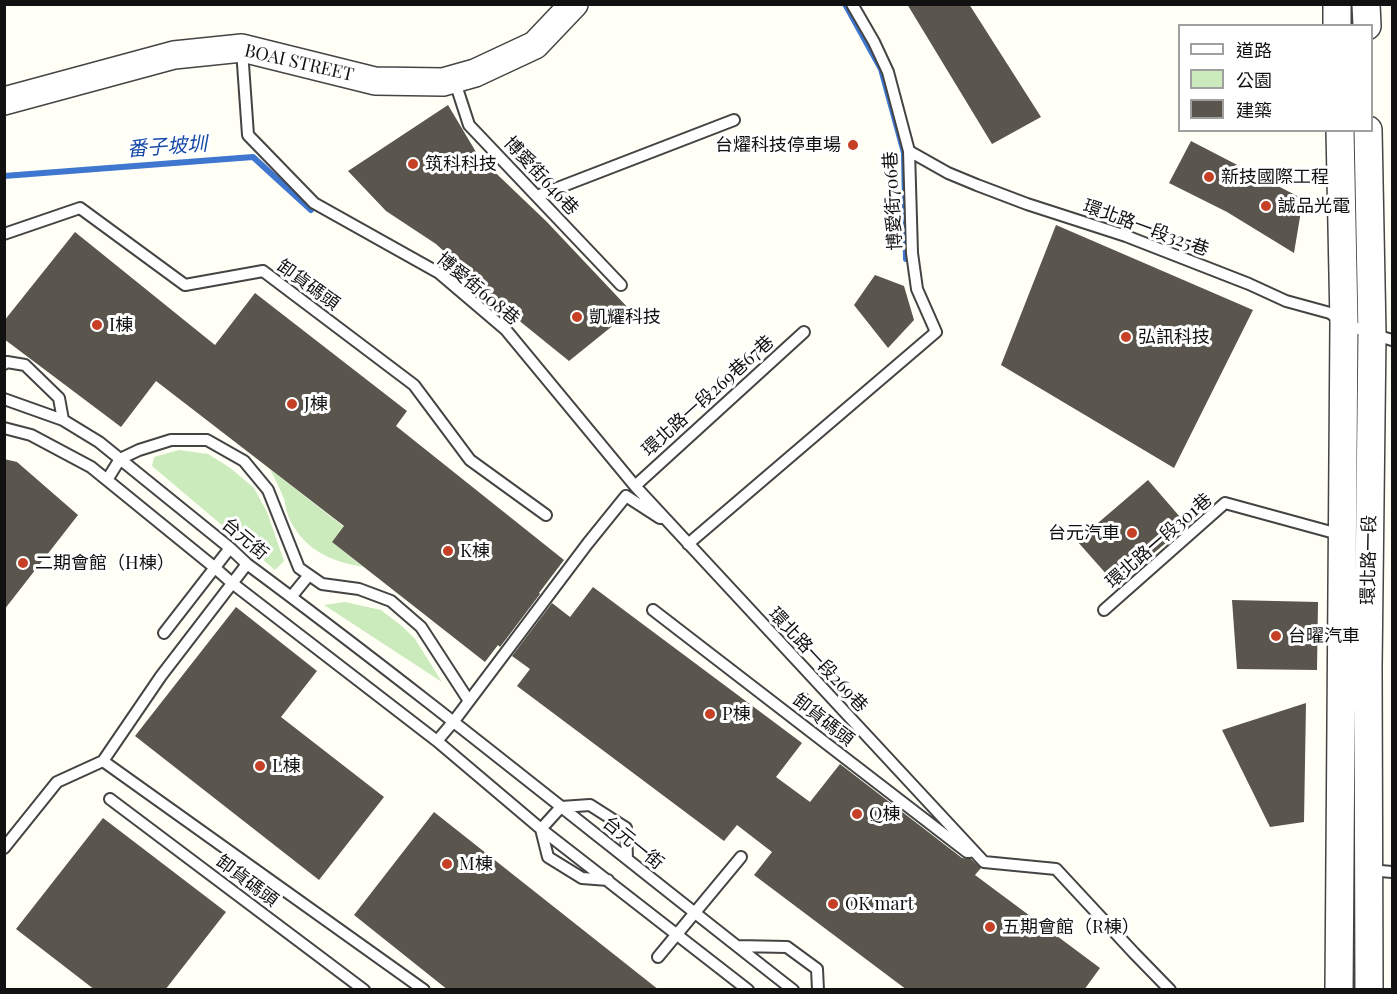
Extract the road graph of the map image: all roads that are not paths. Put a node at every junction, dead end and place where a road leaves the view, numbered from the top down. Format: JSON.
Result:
{"nodes":[{"id":1,"x":574,"y":4,"type":"edge"},
{"id":2,"x":852,"y":4,"type":"edge"},
{"id":3,"x":1337,"y":4,"type":"edge"},
{"id":4,"x":1366,"y":4,"type":"edge"},
{"id":5,"x":1337,"y":24,"type":"edge"},
{"id":6,"x":1366,"y":24,"type":"edge"},
{"id":7,"x":242,"y":48,"type":"junction"},
{"id":8,"x":454,"y":79,"type":"junction"},
{"id":9,"x":4,"y":100,"type":"edge"},
{"id":10,"x":734,"y":120,"type":"dead end"},
{"id":11,"x":1340,"y":132,"type":"edge"},
{"id":12,"x":1368,"y":132,"type":"edge"},
{"id":13,"x":909,"y":151,"type":"junction"},
{"id":14,"x":537,"y":196,"type":"junction"},
{"id":15,"x":4,"y":234,"type":"edge"},
{"id":16,"x":621,"y":285,"type":"dead end"},
{"id":17,"x":1344,"y":323,"type":"junction"},
{"id":18,"x":804,"y":332,"type":"dead end"},
{"id":19,"x":1382,"y":337,"type":"edge"},
{"id":20,"x":4,"y":364,"type":"edge"},
{"id":21,"x":4,"y":399,"type":"edge"},
{"id":22,"x":63,"y":420,"type":"junction"},
{"id":23,"x":4,"y":428,"type":"edge"},
{"id":24,"x":120,"y":459,"type":"junction"},
{"id":25,"x":107,"y":480,"type":"junction"},
{"id":26,"x":635,"y":486,"type":"junction"},
{"id":27,"x":546,"y":515,"type":"dead end"},
{"id":28,"x":673,"y":526,"type":"junction"},
{"id":29,"x":1342,"y":535,"type":"junction"},
{"id":30,"x":688,"y":544,"type":"junction"},
{"id":31,"x":230,"y":548,"type":"junction"},
{"id":32,"x":247,"y":564,"type":"junction"},
{"id":33,"x":214,"y":567,"type":"junction"},
{"id":34,"x":309,"y":575,"type":"junction"},
{"id":35,"x":232,"y":583,"type":"junction"},
{"id":36,"x":291,"y":597,"type":"junction"},
{"id":37,"x":653,"y":610,"type":"dead end"},
{"id":38,"x":1104,"y":610,"type":"dead end"},
{"id":39,"x":164,"y":633,"type":"dead end"},
{"id":40,"x":469,"y":701,"type":"junction"},
{"id":41,"x":454,"y":722,"type":"junction"},
{"id":42,"x":437,"y":741,"type":"junction"},
{"id":43,"x":104,"y":761,"type":"junction"},
{"id":44,"x":110,"y":799,"type":"dead end"},
{"id":45,"x":561,"y":807,"type":"junction"},
{"id":46,"x":541,"y":829,"type":"junction"},
{"id":47,"x":4,"y":848,"type":"edge"},
{"id":48,"x":973,"y":851,"type":"junction"},
{"id":49,"x":741,"y":857,"type":"dead end"},
{"id":50,"x":627,"y":859,"type":"junction"},
{"id":51,"x":1380,"y":871,"type":"edge"},
{"id":52,"x":608,"y":880,"type":"junction"},
{"id":53,"x":695,"y":913,"type":"junction"},
{"id":54,"x":677,"y":934,"type":"junction"},
{"id":55,"x":737,"y":946,"type":"junction"},
{"id":56,"x":658,"y":957,"type":"dead end"},
{"id":57,"x":364,"y":990,"type":"edge"},
{"id":58,"x":424,"y":990,"type":"edge"},
{"id":59,"x":748,"y":990,"type":"edge"},
{"id":60,"x":793,"y":990,"type":"edge"},
{"id":61,"x":818,"y":990,"type":"edge"},
{"id":62,"x":1170,"y":990,"type":"edge"},
{"id":63,"x":1339,"y":990,"type":"edge"},
{"id":64,"x":1369,"y":990,"type":"edge"}],
"edges":[{"from":1,"to":8,"type":"street","name":"BOAI STREET"},
{"from":2,"to":13,"type":"lane","name":"博愛街706巷"},
{"from":3,"to":5,"type":"street"},
{"from":4,"to":6,"type":"street"},
{"from":7,"to":8,"type":"street","name":"BOAI STREET"},
{"from":7,"to":9,"type":"street","name":"BOAI STREET"},
{"from":7,"to":26,"type":"lane","name":"博愛街608巷"},
{"from":8,"to":14,"type":"lane","name":"博愛街646巷"},
{"from":10,"to":14,"type":"lane"},
{"from":11,"to":17,"type":"street","name":"環北路一段"},
{"from":12,"to":19,"type":"street","name":"環北路一段"},
{"from":13,"to":17,"type":"lane","name":"環北路一段325巷"},
{"from":13,"to":30,"type":"lane","name":"博愛街706巷"},
{"from":14,"to":16,"type":"lane","name":"博愛街646巷"},
{"from":15,"to":27,"type":"lane","name":"卸貨碼頭"},
{"from":17,"to":19,"type":"lane","name":"環北路一段325巷"},
{"from":17,"to":29,"type":"street","name":"環北路一段"},
{"from":18,"to":26,"type":"lane","name":"環北路一段269巷67巷"},
{"from":19,"to":51,"type":"street","name":"環北路一段"},
{"from":20,"to":22,"type":"lane"},
{"from":21,"to":22,"type":"lane","name":"台元街"},
{"from":22,"to":24,"type":"lane","name":"台元街"},
{"from":23,"to":25,"type":"lane"},
{"from":24,"to":25,"type":"lane"},
{"from":24,"to":31,"type":"lane","name":"台元街"},
{"from":24,"to":34,"type":"lane"},
{"from":25,"to":33,"type":"lane"},
{"from":26,"to":28,"type":"lane","name":"博愛街608巷"},
{"from":28,"to":30,"type":"lane","name":"博愛街608巷"},
{"from":28,"to":40,"type":"lane"},
{"from":29,"to":38,"type":"lane","name":"環北路一段301巷"},
{"from":29,"to":63,"type":"street","name":"環北路一段"},
{"from":30,"to":48,"type":"lane","name":"環北路一段269巷"},
{"from":31,"to":32,"type":"lane","name":"台元街"},
{"from":31,"to":33,"type":"lane"},
{"from":32,"to":35,"type":"lane"},
{"from":32,"to":36,"type":"lane","name":"台元街"},
{"from":33,"to":35,"type":"lane"},
{"from":33,"to":39,"type":"lane"},
{"from":34,"to":36,"type":"lane"},
{"from":34,"to":40,"type":"lane"},
{"from":35,"to":42,"type":"lane"},
{"from":35,"to":43,"type":"lane"},
{"from":36,"to":41,"type":"lane","name":"台元街"},
{"from":37,"to":48,"type":"lane","name":"卸貨碼頭"},
{"from":40,"to":41,"type":"lane"},
{"from":41,"to":42,"type":"lane"},
{"from":41,"to":45,"type":"lane","name":"台元一街"},
{"from":42,"to":46,"type":"lane"},
{"from":43,"to":47,"type":"lane"},
{"from":43,"to":58,"type":"lane"},
{"from":44,"to":57,"type":"lane","name":"卸貨碼頭"},
{"from":45,"to":46,"type":"lane"},
{"from":45,"to":50,"type":"lane","name":"台元一街"},
{"from":45,"to":50,"type":"lane"},
{"from":46,"to":52,"type":"lane"},
{"from":46,"to":52,"type":"lane"},
{"from":48,"to":62,"type":"lane","name":"環北路一段269巷"},
{"from":49,"to":53,"type":"lane"},
{"from":50,"to":53,"type":"lane","name":"台元一街"},
{"from":51,"to":64,"type":"street","name":"環北路一段"},
{"from":52,"to":54,"type":"lane"},
{"from":53,"to":54,"type":"lane"},
{"from":53,"to":55,"type":"lane","name":"台元一街"},
{"from":54,"to":56,"type":"lane"},
{"from":54,"to":59,"type":"lane"},
{"from":55,"to":60,"type":"lane","name":"台元一街"},
{"from":55,"to":61,"type":"lane"}]}
